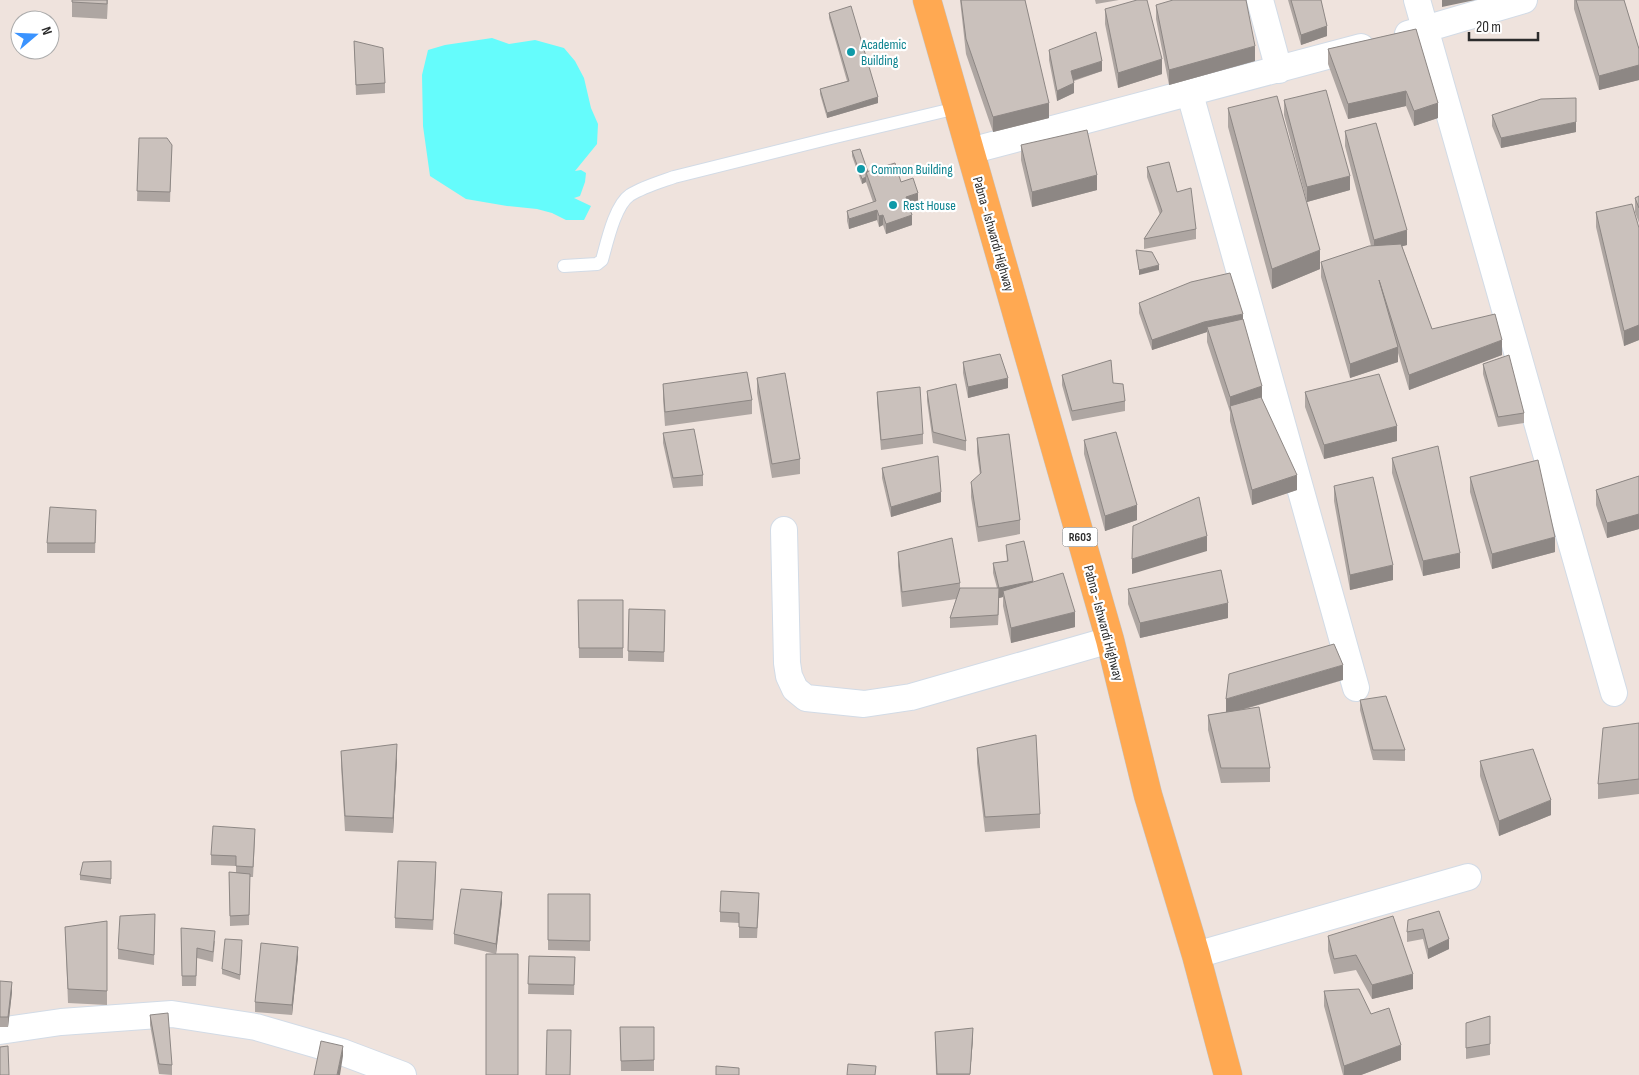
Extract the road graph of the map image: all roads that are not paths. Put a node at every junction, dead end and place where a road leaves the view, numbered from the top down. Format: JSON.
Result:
{"nodes":[{"id":1,"x":927,"y":0,"type":"edge"},
{"id":2,"x":1260,"y":0,"type":"edge"},
{"id":3,"x":1417,"y":0,"type":"edge"},
{"id":4,"x":1524,"y":0,"type":"edge"},
{"id":5,"x":1425,"y":30,"type":"junction"},
{"id":6,"x":1279,"y":70,"type":"junction"},
{"id":7,"x":1190,"y":94,"type":"junction"},
{"id":8,"x":957,"y":108,"type":"junction"},
{"id":9,"x":970,"y":151,"type":"junction"},
{"id":10,"x":564,"y":266,"type":"dead end"},
{"id":11,"x":784,"y":530,"type":"dead end"},
{"id":12,"x":1110,"y":640,"type":"junction"},
{"id":13,"x":1356,"y":688,"type":"dead end"},
{"id":14,"x":1614,"y":693,"type":"dead end"},
{"id":15,"x":1468,"y":877,"type":"dead end"},
{"id":16,"x":1196,"y":955,"type":"junction"},
{"id":17,"x":0,"y":1031,"type":"edge"},
{"id":18,"x":403,"y":1075,"type":"edge"},
{"id":19,"x":1228,"y":1075,"type":"edge"}],
"edges":[{"from":1,"to":8,"type":"main road","name":"Pabna - Ishwardi Highway","number":"R603"},
{"from":2,"to":6,"type":"street"},
{"from":3,"to":5,"type":"street"},
{"from":4,"to":5,"type":"street"},
{"from":5,"to":6,"type":"street"},
{"from":5,"to":14,"type":"street"},
{"from":6,"to":7,"type":"street"},
{"from":7,"to":9,"type":"street"},
{"from":7,"to":13,"type":"street"},
{"from":8,"to":9,"type":"main road","name":"Pabna - Ishwardi Highway","number":"R603"},
{"from":8,"to":10,"type":"lane"},
{"from":9,"to":12,"type":"main road","name":"Pabna - Ishwardi Highway","number":"R603"},
{"from":11,"to":12,"type":"street"},
{"from":12,"to":16,"type":"main road","name":"Pabna - Ishwardi Highway","number":"R603"},
{"from":15,"to":16,"type":"street"},
{"from":16,"to":19,"type":"main road","name":"Pabna - Ishwardi Highway","number":"R603"},
{"from":17,"to":18,"type":"street"}]}
